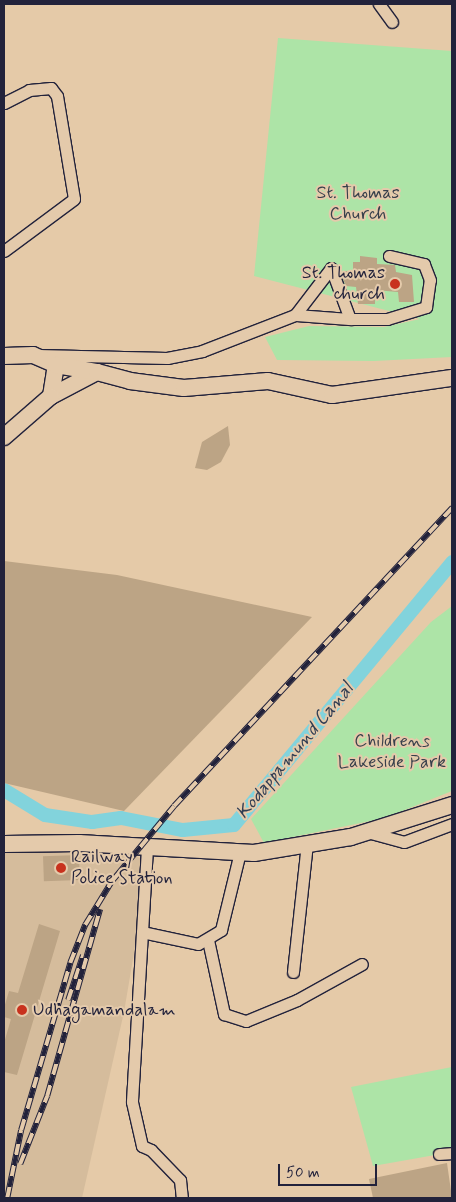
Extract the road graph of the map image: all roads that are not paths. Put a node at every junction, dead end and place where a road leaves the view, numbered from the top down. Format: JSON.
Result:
{"nodes":[{"id":1,"x":379,"y":4,"type":"edge"},
{"id":2,"x":392,"y":22,"type":"dead end"},
{"id":3,"x":4,"y":103,"type":"edge"},
{"id":4,"x":4,"y":251,"type":"edge"},
{"id":5,"x":389,"y":256,"type":"dead end"},
{"id":6,"x":295,"y":315,"type":"junction"},
{"id":7,"x":350,"y":319,"type":"junction"},
{"id":8,"x":32,"y":355,"type":"junction"},
{"id":9,"x":4,"y":356,"type":"edge"},
{"id":10,"x":56,"y":365,"type":"junction"},
{"id":11,"x":97,"y":372,"type":"junction"},
{"id":12,"x":452,"y":378,"type":"edge"},
{"id":13,"x":51,"y":396,"type":"junction"},
{"id":14,"x":4,"y":436,"type":"edge"},
{"id":15,"x":452,"y":805,"type":"edge"},
{"id":16,"x":452,"y":824,"type":"edge"},
{"id":17,"x":367,"y":832,"type":"junction"},
{"id":18,"x":4,"y":844,"type":"edge"},
{"id":19,"x":307,"y":844,"type":"junction"},
{"id":20,"x":147,"y":848,"type":"junction"},
{"id":21,"x":240,"y":852,"type":"junction"},
{"id":22,"x":142,"y":932,"type":"junction"},
{"id":23,"x":208,"y":940,"type":"junction"},
{"id":24,"x":362,"y":964,"type":"dead end"},
{"id":25,"x":293,"y":972,"type":"dead end"},
{"id":26,"x":452,"y":1153,"type":"edge"},
{"id":27,"x":439,"y":1154,"type":"dead end"},
{"id":28,"x":182,"y":1198,"type":"edge"}],
"edges":[{"from":1,"to":2,"type":"street"},
{"from":3,"to":4,"type":"street"},
{"from":5,"to":7,"type":"street"},
{"from":6,"to":7,"type":"street"},
{"from":6,"to":7,"type":"street"},
{"from":6,"to":8,"type":"street"},
{"from":8,"to":9,"type":"street"},
{"from":8,"to":10,"type":"street"},
{"from":10,"to":11,"type":"street"},
{"from":10,"to":13,"type":"street"},
{"from":11,"to":12,"type":"street"},
{"from":11,"to":13,"type":"street"},
{"from":13,"to":14,"type":"street"},
{"from":15,"to":17,"type":"street"},
{"from":16,"to":17,"type":"street"},
{"from":17,"to":19,"type":"street"},
{"from":18,"to":20,"type":"street"},
{"from":19,"to":21,"type":"street"},
{"from":19,"to":25,"type":"street"},
{"from":20,"to":21,"type":"street"},
{"from":20,"to":22,"type":"street"},
{"from":21,"to":23,"type":"street"},
{"from":22,"to":23,"type":"street"},
{"from":22,"to":28,"type":"street"},
{"from":23,"to":24,"type":"street"},
{"from":26,"to":27,"type":"street"}]}
